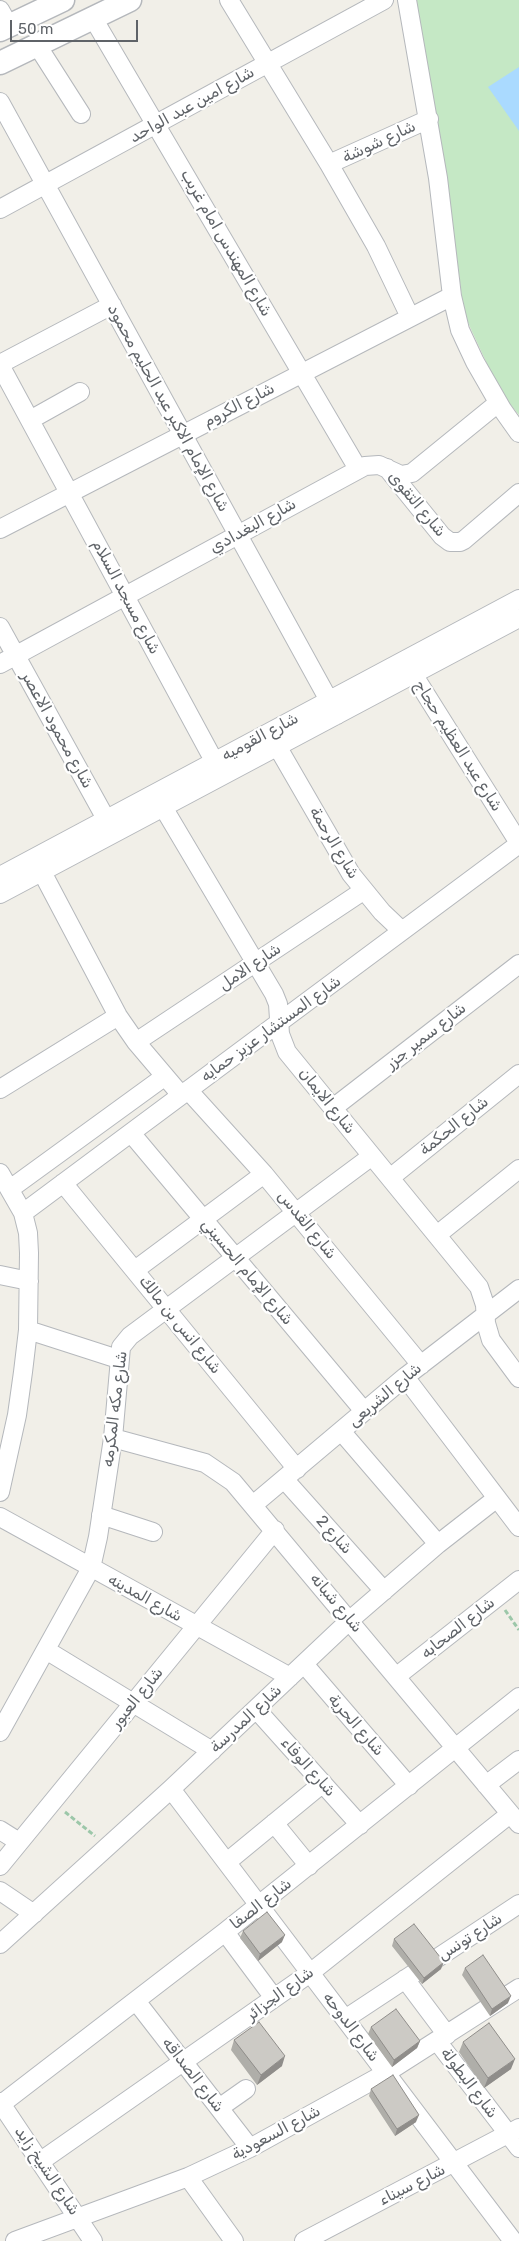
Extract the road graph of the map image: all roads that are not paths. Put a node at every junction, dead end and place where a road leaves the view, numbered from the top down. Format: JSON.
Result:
{"nodes":[{"id":1,"x":63,"y":0,"type":"edge"},
{"id":2,"x":130,"y":0,"type":"edge"},
{"id":3,"x":229,"y":0,"type":"edge"},
{"id":4,"x":384,"y":0,"type":"edge"},
{"id":5,"x":407,"y":0,"type":"edge"},
{"id":6,"x":94,"y":18,"type":"junction"},
{"id":7,"x":3,"y":22,"type":"edge"},
{"id":8,"x":37,"y":45,"type":"junction"},
{"id":9,"x":0,"y":63,"type":"edge"},
{"id":10,"x":266,"y":64,"type":"junction"},
{"id":11,"x":0,"y":102,"type":"edge"},
{"id":12,"x":81,"y":114,"type":"dead end"},
{"id":13,"x":429,"y":119,"type":"junction"},
{"id":14,"x":156,"y":124,"type":"junction"},
{"id":15,"x":329,"y":164,"type":"junction"},
{"id":16,"x":46,"y":184,"type":"junction"},
{"id":17,"x":0,"y":210,"type":"edge"},
{"id":18,"x":452,"y":296,"type":"junction"},
{"id":19,"x":112,"y":305,"type":"junction"},
{"id":20,"x":410,"y":317,"type":"junction"},
{"id":21,"x":0,"y":364,"type":"edge"},
{"id":22,"x":302,"y":373,"type":"junction"},
{"id":23,"x":80,"y":392,"type":"dead end"},
{"id":24,"x":498,"y":403,"type":"junction"},
{"id":25,"x":30,"y":420,"type":"junction"},
{"id":26,"x":519,"y":433,"type":"edge"},
{"id":27,"x":183,"y":434,"type":"junction"},
{"id":28,"x":386,"y":467,"type":"junction"},
{"id":29,"x":358,"y":469,"type":"junction"},
{"id":30,"x":69,"y":493,"type":"junction"},
{"id":31,"x":519,"y":493,"type":"edge"},
{"id":32,"x":0,"y":529,"type":"edge"},
{"id":33,"x":238,"y":535,"type":"junction"},
{"id":34,"x":125,"y":596,"type":"junction"},
{"id":35,"x":519,"y":599,"type":"edge"},
{"id":36,"x":519,"y":618,"type":"edge"},
{"id":37,"x":0,"y":627,"type":"edge"},
{"id":38,"x":16,"y":655,"type":"junction"},
{"id":39,"x":0,"y":664,"type":"edge"},
{"id":40,"x":413,"y":674,"type":"junction"},
{"id":41,"x":333,"y":707,"type":"junction"},
{"id":42,"x":277,"y":746,"type":"junction"},
{"id":43,"x":218,"y":768,"type":"junction"},
{"id":44,"x":162,"y":807,"type":"junction"},
{"id":45,"x":110,"y":826,"type":"junction"},
{"id":46,"x":519,"y":843,"type":"edge"},
{"id":47,"x":42,"y":872,"type":"junction"},
{"id":48,"x":0,"y":876,"type":"edge"},
{"id":49,"x":363,"y":891,"type":"junction"},
{"id":50,"x":0,"y":894,"type":"edge"},
{"id":51,"x":402,"y":931,"type":"junction"},
{"id":52,"x":254,"y":964,"type":"junction"},
{"id":53,"x":519,"y":964,"type":"edge"},
{"id":54,"x":118,"y":1016,"type":"junction"},
{"id":55,"x":278,"y":1024,"type":"junction"},
{"id":56,"x":136,"y":1042,"type":"junction"},
{"id":57,"x":519,"y":1074,"type":"edge"},
{"id":58,"x":164,"y":1077,"type":"junction"},
{"id":59,"x":0,"y":1089,"type":"edge"},
{"id":60,"x":185,"y":1092,"type":"junction"},
{"id":61,"x":333,"y":1108,"type":"junction"},
{"id":62,"x":130,"y":1133,"type":"junction"},
{"id":63,"x":372,"y":1156,"type":"junction"},
{"id":64,"x":519,"y":1169,"type":"edge"},
{"id":65,"x":0,"y":1174,"type":"edge"},
{"id":66,"x":264,"y":1174,"type":"junction"},
{"id":67,"x":390,"y":1178,"type":"junction"},
{"id":68,"x":63,"y":1183,"type":"junction"},
{"id":69,"x":10,"y":1189,"type":"junction"},
{"id":70,"x":296,"y":1212,"type":"junction"},
{"id":71,"x":23,"y":1213,"type":"junction"},
{"id":72,"x":204,"y":1220,"type":"junction"},
{"id":73,"x":437,"y":1235,"type":"junction"},
{"id":74,"x":235,"y":1258,"type":"junction"},
{"id":75,"x":135,"y":1270,"type":"junction"},
{"id":76,"x":0,"y":1275,"type":"edge"},
{"id":77,"x":29,"y":1281,"type":"junction"},
{"id":78,"x":519,"y":1289,"type":"edge"},
{"id":79,"x":167,"y":1308,"type":"junction"},
{"id":80,"x":485,"y":1314,"type":"junction"},
{"id":81,"x":28,"y":1330,"type":"junction"},
{"id":82,"x":118,"y":1359,"type":"junction"},
{"id":83,"x":421,"y":1365,"type":"junction"},
{"id":84,"x":405,"y":1377,"type":"junction"},
{"id":85,"x":519,"y":1378,"type":"edge"},
{"id":86,"x":364,"y":1411,"type":"junction"},
{"id":87,"x":341,"y":1431,"type":"junction"},
{"id":88,"x":113,"y":1438,"type":"junction"},
{"id":89,"x":3,"y":1468,"type":"edge"},
{"id":90,"x":290,"y":1474,"type":"junction"},
{"id":91,"x":0,"y":1492,"type":"edge"},
{"id":92,"x":497,"y":1498,"type":"junction"},
{"id":93,"x":253,"y":1505,"type":"junction"},
{"id":94,"x":101,"y":1515,"type":"junction"},
{"id":95,"x":0,"y":1518,"type":"edge"},
{"id":96,"x":519,"y":1527,"type":"edge"},
{"id":97,"x":275,"y":1530,"type":"junction"},
{"id":98,"x":153,"y":1532,"type":"dead end"},
{"id":99,"x":438,"y":1544,"type":"junction"},
{"id":100,"x":91,"y":1568,"type":"junction"},
{"id":101,"x":519,"y":1580,"type":"edge"},
{"id":102,"x":384,"y":1591,"type":"junction"},
{"id":103,"x":350,"y":1620,"type":"junction"},
{"id":104,"x":195,"y":1625,"type":"junction"},
{"id":105,"x":46,"y":1650,"type":"junction"},
{"id":106,"x":304,"y":1664,"type":"junction"},
{"id":107,"x":397,"y":1676,"type":"junction"},
{"id":108,"x":290,"y":1677,"type":"junction"},
{"id":109,"x":519,"y":1696,"type":"edge"},
{"id":110,"x":133,"y":1703,"type":"junction"},
{"id":111,"x":256,"y":1709,"type":"junction"},
{"id":112,"x":0,"y":1732,"type":"edge"},
{"id":113,"x":456,"y":1747,"type":"junction"},
{"id":114,"x":212,"y":1751,"type":"junction"},
{"id":115,"x":519,"y":1760,"type":"edge"},
{"id":116,"x":323,"y":1783,"type":"junction"},
{"id":117,"x":486,"y":1785,"type":"junction"},
{"id":118,"x":409,"y":1786,"type":"junction"},
{"id":119,"x":171,"y":1789,"type":"junction"},
{"id":120,"x":515,"y":1819,"type":"edge"},
{"id":121,"x":274,"y":1823,"type":"junction"},
{"id":122,"x":360,"y":1825,"type":"junction"},
{"id":123,"x":0,"y":1830,"type":"edge"},
{"id":124,"x":19,"y":1842,"type":"junction"},
{"id":125,"x":227,"y":1862,"type":"junction"},
{"id":126,"x":0,"y":1866,"type":"edge"},
{"id":127,"x":309,"y":1866,"type":"junction"},
{"id":128,"x":0,"y":1892,"type":"edge"},
{"id":129,"x":519,"y":1904,"type":"edge"},
{"id":130,"x":259,"y":1905,"type":"junction"},
{"id":131,"x":34,"y":1914,"type":"junction"},
{"id":132,"x":225,"y":1932,"type":"junction"},
{"id":133,"x":0,"y":1944,"type":"edge"},
{"id":134,"x":310,"y":1973,"type":"junction"},
{"id":135,"x":405,"y":1980,"type":"junction"},
{"id":136,"x":519,"y":1988,"type":"edge"},
{"id":137,"x":274,"y":1998,"type":"junction"},
{"id":138,"x":136,"y":2001,"type":"junction"},
{"id":139,"x":345,"y":2019,"type":"junction"},
{"id":140,"x":442,"y":2038,"type":"junction"},
{"id":141,"x":184,"y":2062,"type":"junction"},
{"id":142,"x":386,"y":2073,"type":"junction"},
{"id":143,"x":246,"y":2089,"type":"dead end"},
{"id":144,"x":1,"y":2104,"type":"edge"},
{"id":145,"x":219,"y":2108,"type":"junction"},
{"id":146,"x":514,"y":2131,"type":"edge"},
{"id":147,"x":250,"y":2148,"type":"junction"},
{"id":148,"x":519,"y":2148,"type":"edge"},
{"id":149,"x":41,"y":2161,"type":"junction"},
{"id":150,"x":454,"y":2163,"type":"junction"},
{"id":151,"x":188,"y":2177,"type":"junction"},
{"id":152,"x":78,"y":2218,"type":"junction"},
{"id":153,"x":333,"y":2235,"type":"edge"},
{"id":154,"x":15,"y":2241,"type":"edge"},
{"id":155,"x":93,"y":2241,"type":"edge"},
{"id":156,"x":234,"y":2241,"type":"edge"},
{"id":157,"x":304,"y":2241,"type":"edge"},
{"id":158,"x":513,"y":2241,"type":"edge"}],
"edges":[{"from":1,"to":7,"type":"street"},
{"from":2,"to":6,"type":"street"},
{"from":3,"to":10,"type":"street"},
{"from":4,"to":10,"type":"street","name":"شارع امين عبد الواحد"},
{"from":5,"to":13,"type":"street"},
{"from":6,"to":8,"type":"street"},
{"from":6,"to":14,"type":"street","name":"شارع المهندس امام غريب"},
{"from":8,"to":9,"type":"street"},
{"from":8,"to":12,"type":"street"},
{"from":10,"to":14,"type":"street","name":"شارع امين عبد الواحد"},
{"from":10,"to":15,"type":"street"},
{"from":11,"to":16,"type":"street","name":"شارع الإمام الاكبر عبد الحليم محمود"},
{"from":13,"to":15,"type":"street","name":"شارع شوشة"},
{"from":13,"to":18,"type":"street"},
{"from":14,"to":16,"type":"street","name":"شارع امين عبد الواحد"},
{"from":14,"to":22,"type":"street","name":"شارع المهندس امام غريب"},
{"from":15,"to":20,"type":"street"},
{"from":16,"to":17,"type":"street","name":"شارع امين عبد الواحد"},
{"from":16,"to":19,"type":"street","name":"شارع الإمام الاكبر عبد الحليم محمود"},
{"from":18,"to":20,"type":"street","name":"شارع الكروم"},
{"from":18,"to":24,"type":"street"},
{"from":19,"to":21,"type":"street"},
{"from":19,"to":27,"type":"street","name":"شارع الإمام الاكبر عبد الحليم محمود"},
{"from":20,"to":22,"type":"street","name":"شارع الكروم"},
{"from":21,"to":25,"type":"street","name":"شارع مسجد السلام"},
{"from":22,"to":27,"type":"street","name":"شارع الكروم"},
{"from":22,"to":29,"type":"street","name":"شارع المهندس امام غريب"},
{"from":23,"to":25,"type":"street"},
{"from":24,"to":26,"type":"street"},
{"from":24,"to":28,"type":"street","name":"شارع البغدادي"},
{"from":25,"to":30,"type":"street","name":"شارع مسجد السلام"},
{"from":27,"to":30,"type":"street","name":"شارع الكروم"},
{"from":27,"to":33,"type":"street","name":"شارع الإمام الاكبر عبد الحليم محمود"},
{"from":28,"to":29,"type":"street","name":"شارع البغدادي"},
{"from":28,"to":31,"type":"street","name":"شارع التقوى"},
{"from":29,"to":33,"type":"street","name":"شارع البغدادي"},
{"from":30,"to":32,"type":"street","name":"شارع الكروم"},
{"from":30,"to":34,"type":"street","name":"شارع مسجد السلام"},
{"from":33,"to":34,"type":"street","name":"شارع البغدادي"},
{"from":33,"to":41,"type":"street","name":"شارع الإمام الاكبر عبد الحليم محمود"},
{"from":34,"to":38,"type":"street","name":"شارع البغدادي"},
{"from":34,"to":43,"type":"street","name":"شارع مسجد السلام"},
{"from":35,"to":41,"type":"street","name":"شارع القوميه"},
{"from":36,"to":40,"type":"street","name":"شارع القوميه"},
{"from":37,"to":38,"type":"street","name":"شارع محمود الاعصر"},
{"from":38,"to":39,"type":"street","name":"شارع البغدادي"},
{"from":38,"to":45,"type":"street","name":"شارع محمود الاعصر"},
{"from":40,"to":41,"type":"street","name":"شارع القوميه"},
{"from":40,"to":46,"type":"street","name":"شارع عبد العظيم حجاج"},
{"from":41,"to":42,"type":"street","name":"شارع القوميه"},
{"from":41,"to":43,"type":"street","name":"شارع القوميه"},
{"from":42,"to":43,"type":"street","name":"شارع القوميه"},
{"from":42,"to":49,"type":"street","name":"شارع الرحمة"},
{"from":43,"to":44,"type":"street","name":"شارع القوميه"},
{"from":43,"to":45,"type":"street","name":"شارع القوميه"},
{"from":44,"to":45,"type":"street","name":"شارع القوميه"},
{"from":44,"to":52,"type":"street","name":"شارع الايمان"},
{"from":45,"to":47,"type":"street","name":"شارع القوميه"},
{"from":45,"to":48,"type":"street","name":"شارع القوميه"},
{"from":46,"to":51,"type":"street","name":"شارع المستشار عزيز حمايه"},
{"from":47,"to":50,"type":"street","name":"شارع القوميه"},
{"from":47,"to":54,"type":"street","name":"شارع القدس"},
{"from":49,"to":51,"type":"street","name":"شارع الرحمة"},
{"from":49,"to":52,"type":"street","name":"شارع الامل"},
{"from":51,"to":55,"type":"street","name":"شارع المستشار عزيز حمايه"},
{"from":52,"to":55,"type":"street","name":"شارع الايمان"},
{"from":52,"to":56,"type":"street","name":"شارع الامل"},
{"from":53,"to":61,"type":"street","name":"شارع سمير جزر"},
{"from":54,"to":56,"type":"street","name":"شارع القدس"},
{"from":54,"to":59,"type":"street"},
{"from":55,"to":60,"type":"street","name":"شارع المستشار عزيز حمايه"},
{"from":55,"to":61,"type":"street","name":"شارع الايمان"},
{"from":56,"to":58,"type":"street","name":"شارع القدس"},
{"from":57,"to":67,"type":"street","name":"شارع الحكمة"},
{"from":58,"to":60,"type":"street","name":"شارع القدس"},
{"from":58,"to":69,"type":"street"},
{"from":60,"to":62,"type":"street","name":"شارع المستشار عزيز حمايه"},
{"from":60,"to":66,"type":"street","name":"شارع القدس"},
{"from":61,"to":63,"type":"street","name":"شارع الايمان"},
{"from":62,"to":68,"type":"street","name":"شارع المستشار عزيز حمايه"},
{"from":62,"to":72,"type":"street","name":"شارع الإمام الحسيني"},
{"from":63,"to":67,"type":"street","name":"شارع الايمان"},
{"from":63,"to":70,"type":"street","name":"شارع مكه المكرمه"},
{"from":64,"to":73,"type":"street"},
{"from":65,"to":69,"type":"street"},
{"from":66,"to":70,"type":"street","name":"شارع القدس"},
{"from":66,"to":72,"type":"street"},
{"from":67,"to":73,"type":"street","name":"شارع الايمان"},
{"from":68,"to":71,"type":"street","name":"شارع المستشار عزيز حمايه"},
{"from":68,"to":75,"type":"street","name":"شارع انس بن مالك"},
{"from":69,"to":71,"type":"street"},
{"from":70,"to":74,"type":"street","name":"شارع مكه المكرمه"},
{"from":70,"to":83,"type":"street","name":"شارع القدس"},
{"from":71,"to":77,"type":"street"},
{"from":72,"to":74,"type":"street","name":"شارع الإمام الحسيني"},
{"from":72,"to":75,"type":"street"},
{"from":73,"to":80,"type":"street","name":"شارع الايمان"},
{"from":74,"to":79,"type":"street","name":"شارع مكه المكرمه"},
{"from":74,"to":86,"type":"street","name":"شارع الإمام الحسيني"},
{"from":75,"to":79,"type":"street","name":"شارع انس بن مالك"},
{"from":76,"to":77,"type":"street"},
{"from":77,"to":81,"type":"street"},
{"from":78,"to":80,"type":"street","name":"شارع الشريعى"},
{"from":79,"to":82,"type":"street","name":"شارع مكه المكرمه"},
{"from":79,"to":90,"type":"street","name":"شارع انس بن مالك"},
{"from":80,"to":83,"type":"street","name":"شارع الشريعى"},
{"from":80,"to":85,"type":"street","name":"شارع الايمان"},
{"from":81,"to":82,"type":"street"},
{"from":81,"to":89,"type":"street"},
{"from":82,"to":88,"type":"street","name":"شارع مكه المكرمه"},
{"from":83,"to":84,"type":"street","name":"شارع الشريعى"},
{"from":84,"to":86,"type":"street","name":"شارع الشريعى"},
{"from":84,"to":92,"type":"street"},
{"from":86,"to":87,"type":"street","name":"شارع الشريعى"},
{"from":87,"to":90,"type":"street","name":"شارع الشريعى"},
{"from":87,"to":99,"type":"street"},
{"from":88,"to":93,"type":"street","name":"شارع شبانه"},
{"from":88,"to":94,"type":"street","name":"شارع مكه المكرمه"},
{"from":89,"to":91,"type":"street"},
{"from":90,"to":93,"type":"street","name":"شارع الشريعى"},
{"from":90,"to":102,"type":"street","name":"شارع 2"},
{"from":92,"to":96,"type":"street"},
{"from":92,"to":99,"type":"street","name":"شارع المدرسة"},
{"from":93,"to":97,"type":"street","name":"شارع شبانه"},
{"from":94,"to":98,"type":"street"},
{"from":94,"to":100,"type":"street","name":"شارع مكه المكرمه"},
{"from":95,"to":100,"type":"street","name":"شارع المدينه"},
{"from":97,"to":103,"type":"street","name":"شارع شبانه"},
{"from":97,"to":104,"type":"street","name":"شارع العبور"},
{"from":99,"to":102,"type":"street","name":"شارع المدرسة"},
{"from":100,"to":104,"type":"street","name":"شارع المدينه"},
{"from":100,"to":105,"type":"street","name":"شارع مكه المكرمه"},
{"from":101,"to":107,"type":"street","name":"شارع الصحابه"},
{"from":102,"to":103,"type":"street","name":"شارع المدرسة"},
{"from":103,"to":106,"type":"street","name":"شارع المدرسة"},
{"from":103,"to":107,"type":"street","name":"شارع شبانه"},
{"from":104,"to":108,"type":"street","name":"شارع المدينه"},
{"from":104,"to":110,"type":"street","name":"شارع العبور"},
{"from":105,"to":110,"type":"street"},
{"from":105,"to":112,"type":"street","name":"شارع مكه المكرمه"},
{"from":106,"to":108,"type":"street","name":"شارع المدرسة"},
{"from":106,"to":118,"type":"street","name":"شارع الحرية"},
{"from":107,"to":113,"type":"street","name":"شارع شبانه"},
{"from":108,"to":111,"type":"street","name":"شارع المدرسة"},
{"from":109,"to":113,"type":"street","name":"شارع الصفا"},
{"from":110,"to":114,"type":"street"},
{"from":110,"to":124,"type":"street","name":"شارع العبور"},
{"from":111,"to":114,"type":"street","name":"شارع المدرسة"},
{"from":111,"to":116,"type":"street","name":"شارع الوفاء"},
{"from":113,"to":117,"type":"street","name":"شارع شبانه"},
{"from":113,"to":118,"type":"street","name":"شارع الصفا"},
{"from":114,"to":119,"type":"street","name":"شارع المدرسة"},
{"from":115,"to":117,"type":"street"},
{"from":116,"to":121,"type":"street"},
{"from":116,"to":122,"type":"street","name":"شارع الوفاء"},
{"from":117,"to":120,"type":"street","name":"شارع شبانه"},
{"from":118,"to":122,"type":"street","name":"شارع الصفا"},
{"from":119,"to":125,"type":"street","name":"شارع الدوحه"},
{"from":119,"to":131,"type":"street","name":"شارع المدرسة"},
{"from":120,"to":134,"type":"street","name":"شارع الجزائر"},
{"from":121,"to":125,"type":"street"},
{"from":121,"to":127,"type":"street"},
{"from":122,"to":127,"type":"street","name":"شارع الصفا"},
{"from":123,"to":124,"type":"street"},
{"from":124,"to":126,"type":"street","name":"شارع العبور"},
{"from":125,"to":130,"type":"street","name":"شارع الدوحه"},
{"from":127,"to":130,"type":"street","name":"شارع الصفا"},
{"from":128,"to":131,"type":"street"},
{"from":129,"to":135,"type":"street","name":"شارع تونس"},
{"from":130,"to":132,"type":"street","name":"شارع الصفا"},
{"from":130,"to":134,"type":"street","name":"شارع الدوحه"},
{"from":131,"to":133,"type":"street","name":"شارع المدرسة"},
{"from":132,"to":137,"type":"street"},
{"from":132,"to":138,"type":"street","name":"شارع الصفا"},
{"from":134,"to":137,"type":"street","name":"شارع الجزائر"},
{"from":134,"to":139,"type":"street","name":"شارع الدوحه"},
{"from":135,"to":139,"type":"street","name":"شارع تونس"},
{"from":135,"to":140,"type":"street","name":"شارع البطولة"},
{"from":136,"to":140,"type":"street","name":"شارع السعودية"},
{"from":137,"to":141,"type":"street","name":"شارع الجزائر"},
{"from":138,"to":141,"type":"street","name":"شارع الصداقه"},
{"from":138,"to":144,"type":"street","name":"شارع الصفا"},
{"from":139,"to":142,"type":"street","name":"شارع الدوحه"},
{"from":140,"to":142,"type":"street","name":"شارع السعودية"},
{"from":140,"to":146,"type":"street","name":"شارع البطولة"},
{"from":141,"to":145,"type":"street","name":"شارع الصداقه"},
{"from":141,"to":149,"type":"street","name":"شارع الجزائر"},
{"from":142,"to":147,"type":"street","name":"شارع السعودية"},
{"from":142,"to":150,"type":"street","name":"شارع الدوحه"},
{"from":143,"to":145,"type":"street"},
{"from":144,"to":149,"type":"street","name":"شارع الشيخ زايد"},
{"from":145,"to":147,"type":"street","name":"شارع الصداقه"},
{"from":146,"to":148,"type":"street","name":"شارع البطولة"},
{"from":146,"to":150,"type":"street","name":"شارع سيناء"},
{"from":147,"to":151,"type":"street","name":"شارع السعودية"},
{"from":149,"to":152,"type":"street","name":"شارع الشيخ زايد"},
{"from":150,"to":153,"type":"street","name":"شارع سيناء"},
{"from":150,"to":158,"type":"street","name":"شارع الدوحه"},
{"from":151,"to":152,"type":"street","name":"شارع السعودية"},
{"from":151,"to":156,"type":"street"},
{"from":152,"to":154,"type":"street","name":"شارع السعودية"},
{"from":152,"to":155,"type":"street","name":"شارع الشيخ زايد"},
{"from":153,"to":157,"type":"street","name":"شارع سيناء"}]}
